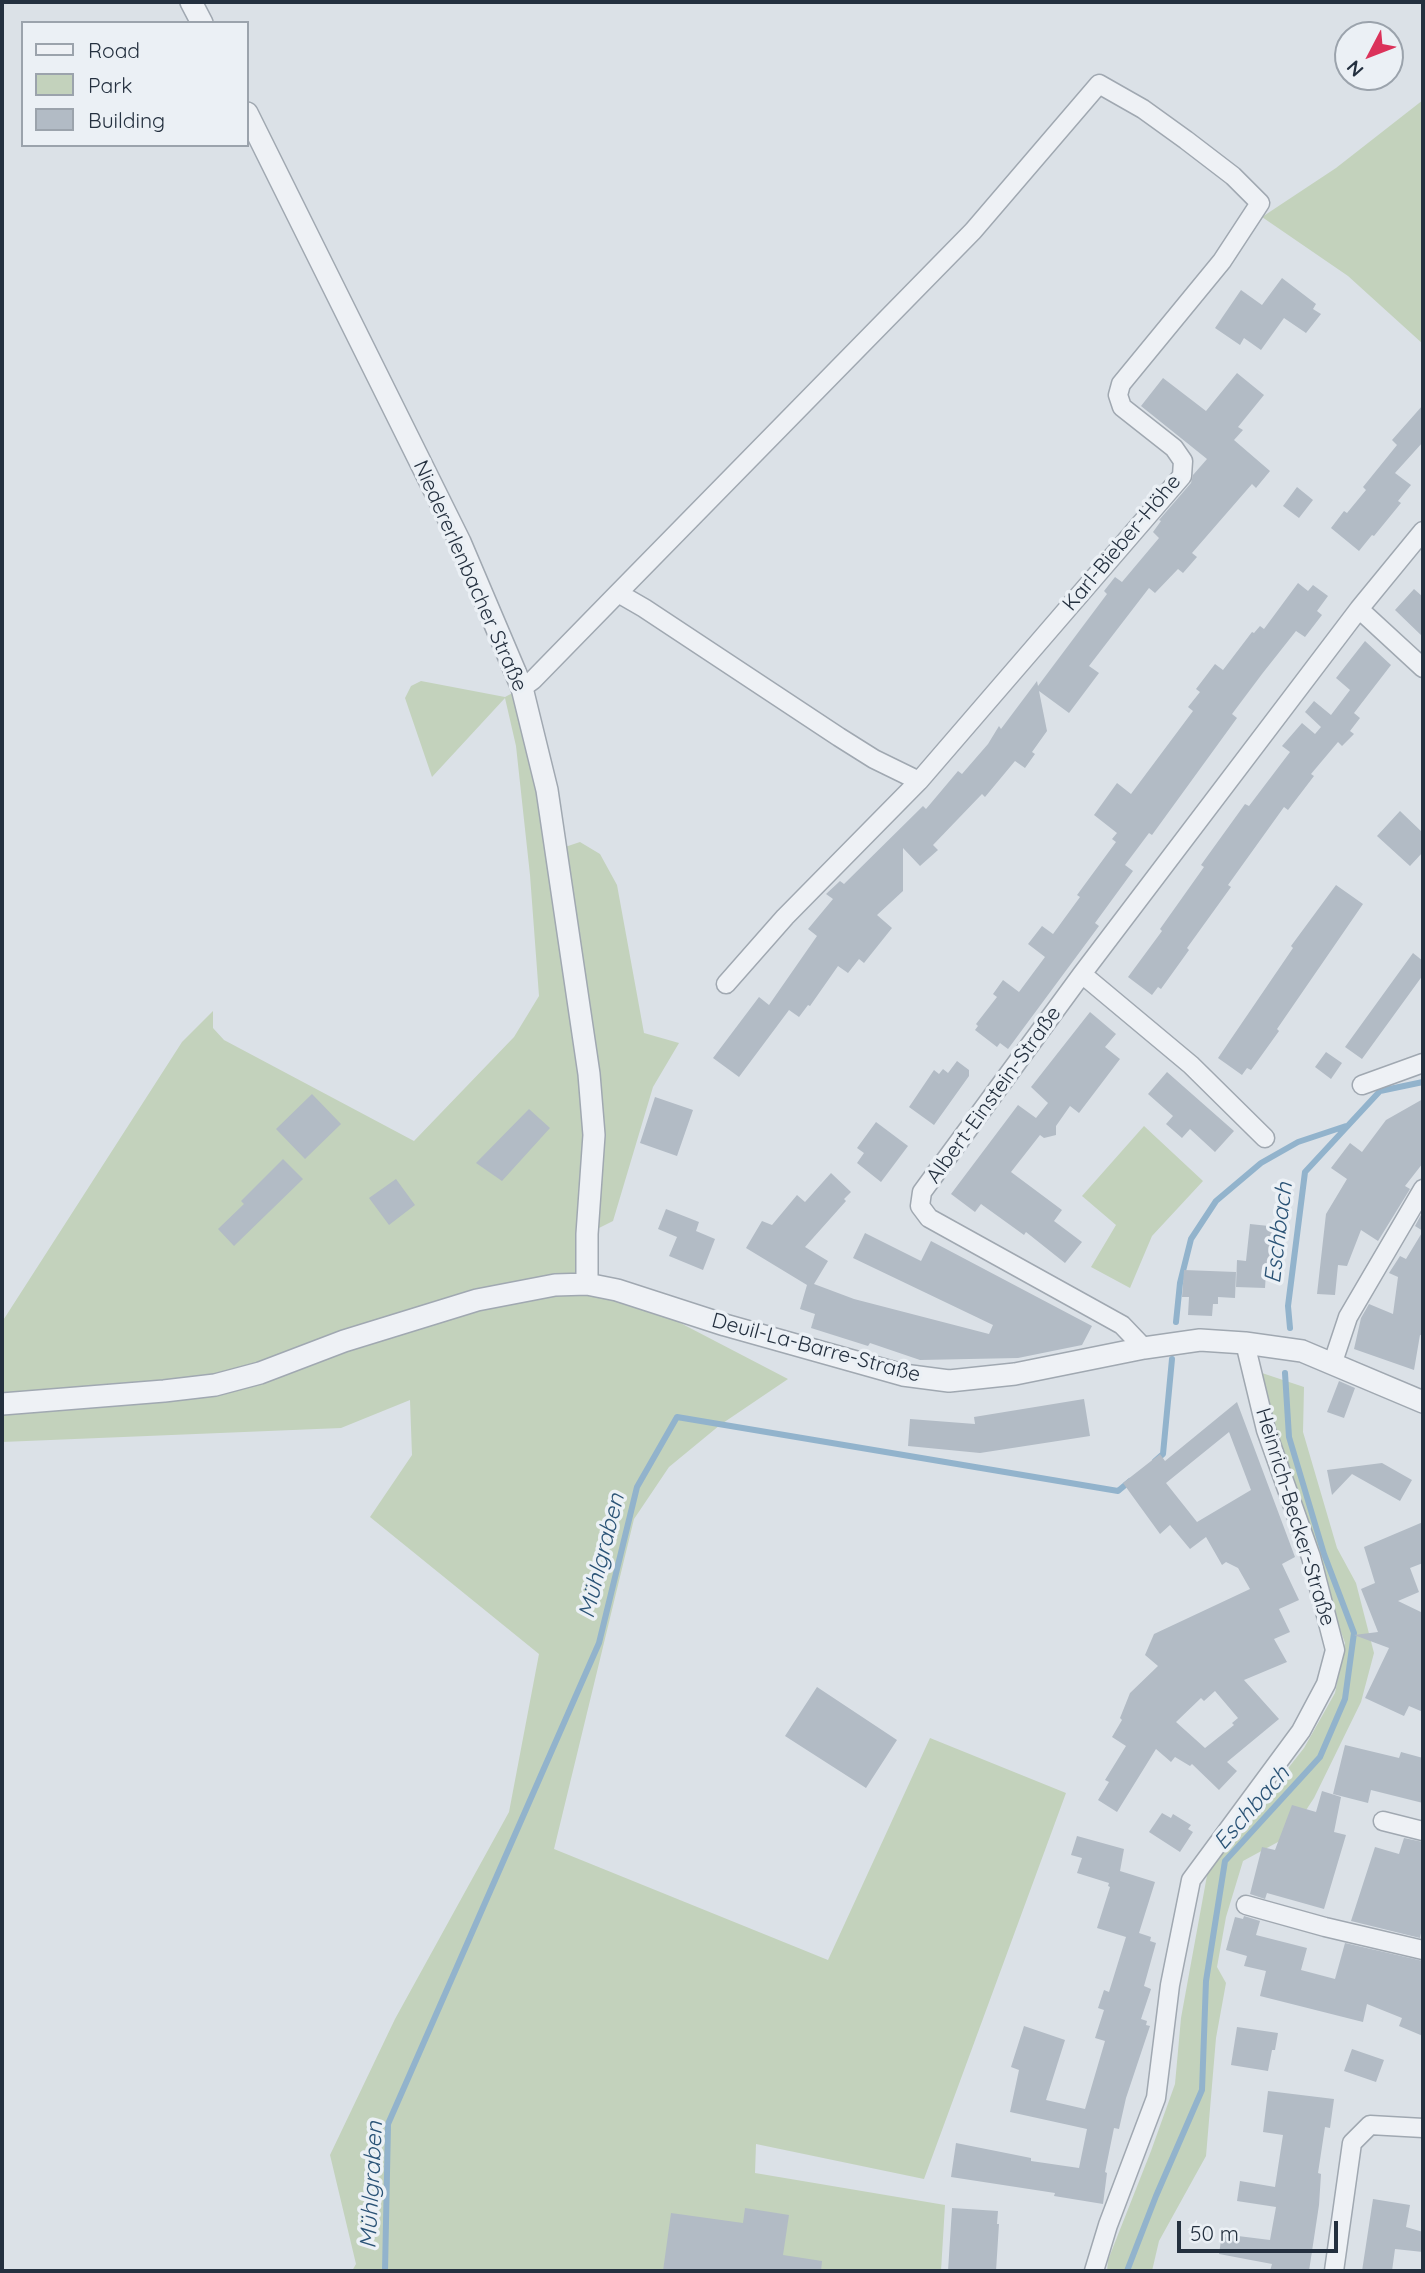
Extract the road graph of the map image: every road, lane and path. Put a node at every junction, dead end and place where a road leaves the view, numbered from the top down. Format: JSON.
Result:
{"nodes":[{"id":1,"x":191,"y":2,"type":"edge"},
{"id":2,"x":201,"y":21,"type":"edge"},
{"id":3,"x":248,"y":115,"type":"edge"},
{"id":4,"x":1423,"y":531,"type":"edge"},
{"id":5,"x":618,"y":593,"type":"junction"},
{"id":6,"x":1359,"y":609,"type":"junction"},
{"id":7,"x":1423,"y":668,"type":"edge"},
{"id":8,"x":522,"y":688,"type":"junction"},
{"id":9,"x":919,"y":781,"type":"junction"},
{"id":10,"x":1082,"y":974,"type":"junction"},
{"id":11,"x":726,"y":984,"type":"dead end"},
{"id":12,"x":1423,"y":1063,"type":"edge"},
{"id":13,"x":1362,"y":1085,"type":"dead end"},
{"id":14,"x":1265,"y":1138,"type":"dead end"},
{"id":15,"x":1423,"y":1189,"type":"edge"},
{"id":16,"x":587,"y":1284,"type":"junction"},
{"id":17,"x":1245,"y":1343,"type":"junction"},
{"id":18,"x":1144,"y":1348,"type":"junction"},
{"id":19,"x":1333,"y":1362,"type":"junction"},
{"id":20,"x":1423,"y":1402,"type":"edge"},
{"id":21,"x":2,"y":1404,"type":"edge"},
{"id":22,"x":1383,"y":1821,"type":"dead end"},
{"id":23,"x":1423,"y":1831,"type":"edge"},
{"id":24,"x":1246,"y":1905,"type":"dead end"},
{"id":25,"x":1423,"y":1950,"type":"edge"},
{"id":26,"x":1423,"y":2128,"type":"edge"},
{"id":27,"x":1094,"y":2271,"type":"edge"},
{"id":28,"x":1334,"y":2271,"type":"edge"}],
"edges":[{"from":1,"to":2,"type":"street"},
{"from":3,"to":8,"type":"street","name":"Niedererlenbacher Straße"},
{"from":4,"to":6,"type":"street","name":"Albert-Einstein-Straße"},
{"from":5,"to":8,"type":"street"},
{"from":5,"to":9,"type":"street"},
{"from":5,"to":9,"type":"street","name":"Karl-Bieber-Höhe"},
{"from":6,"to":7,"type":"street"},
{"from":6,"to":10,"type":"street","name":"Albert-Einstein-Straße"},
{"from":8,"to":16,"type":"street","name":"Niedererlenbacher Straße"},
{"from":9,"to":11,"type":"street","name":"Karl-Bieber-Höhe"},
{"from":10,"to":14,"type":"street"},
{"from":10,"to":18,"type":"street","name":"Albert-Einstein-Straße"},
{"from":12,"to":13,"type":"street"},
{"from":15,"to":19,"type":"street"},
{"from":16,"to":18,"type":"street","name":"Deuil-La-Barre-Straße"},
{"from":16,"to":21,"type":"street","name":"Deuil-La-Barre-Straße"},
{"from":17,"to":18,"type":"street","name":"Deuil-La-Barre-Straße"},
{"from":17,"to":19,"type":"street","name":"Deuil-La-Barre-Straße"},
{"from":17,"to":27,"type":"street","name":"Heinrich-Becker-Straße"},
{"from":19,"to":20,"type":"street","name":"Deuil-La-Barre-Straße"},
{"from":22,"to":23,"type":"street"},
{"from":24,"to":25,"type":"street"},
{"from":26,"to":28,"type":"street"}]}
